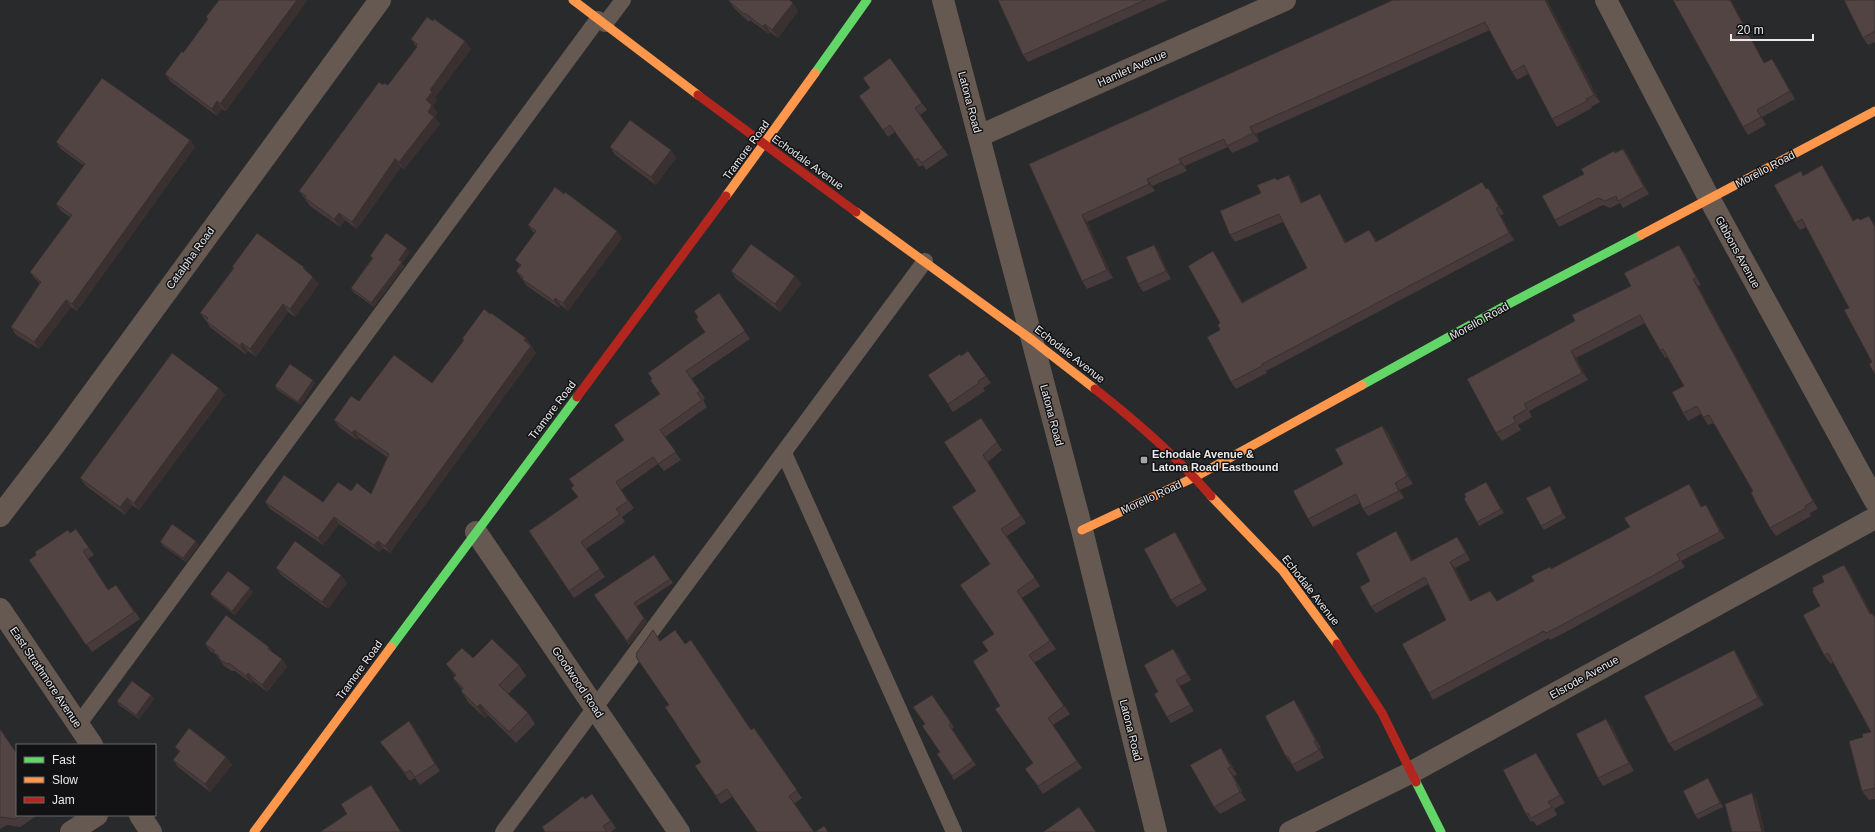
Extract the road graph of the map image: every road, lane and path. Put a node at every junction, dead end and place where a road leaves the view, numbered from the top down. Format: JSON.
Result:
{"nodes":[{"id":1,"x":380,"y":0,"type":"edge"},
{"id":2,"x":573,"y":0,"type":"edge"},
{"id":3,"x":623,"y":0,"type":"edge"},
{"id":4,"x":943,"y":0,"type":"edge"},
{"id":5,"x":1285,"y":0,"type":"edge"},
{"id":6,"x":1606,"y":0,"type":"edge"},
{"id":7,"x":860,"y":2,"type":"edge"},
{"id":8,"x":602,"y":21,"type":"junction"},
{"id":9,"x":1875,"y":111,"type":"edge"},
{"id":10,"x":979,"y":136,"type":"junction"},
{"id":11,"x":764,"y":145,"type":"junction"},
{"id":12,"x":1709,"y":198,"type":"junction"},
{"id":13,"x":925,"y":261,"type":"junction"},
{"id":14,"x":1032,"y":340,"type":"junction"},
{"id":15,"x":784,"y":453,"type":"junction"},
{"id":16,"x":1195,"y":477,"type":"junction"},
{"id":17,"x":1875,"y":501,"type":"edge"},
{"id":18,"x":0,"y":516,"type":"edge"},
{"id":19,"x":1875,"y":518,"type":"edge"},
{"id":20,"x":1082,"y":530,"type":"junction"},
{"id":21,"x":476,"y":532,"type":"junction"},
{"id":22,"x":0,"y":609,"type":"edge"},
{"id":23,"x":595,"y":708,"type":"junction"},
{"id":24,"x":78,"y":725,"type":"junction"},
{"id":25,"x":91,"y":744,"type":"edge"},
{"id":26,"x":1412,"y":772,"type":"junction"},
{"id":27,"x":95,"y":816,"type":"edge"},
{"id":28,"x":141,"y":816,"type":"edge"},
{"id":29,"x":71,"y":832,"type":"edge"},
{"id":30,"x":152,"y":832,"type":"edge"},
{"id":31,"x":254,"y":832,"type":"edge"},
{"id":32,"x":503,"y":832,"type":"edge"},
{"id":33,"x":679,"y":832,"type":"edge"},
{"id":34,"x":954,"y":832,"type":"edge"},
{"id":35,"x":1156,"y":832,"type":"edge"},
{"id":36,"x":1290,"y":832,"type":"edge"},
{"id":37,"x":1441,"y":832,"type":"edge"}],
"edges":[{"from":1,"to":18,"type":"street","name":"Catalpha Road"},
{"from":2,"to":8,"type":"street","name":"Echodale Avenue"},
{"from":3,"to":8,"type":"lane"},
{"from":4,"to":10,"type":"street","name":"Latona Road"},
{"from":5,"to":10,"type":"street","name":"Hamlet Avenue"},
{"from":6,"to":12,"type":"street","name":"Gibbons Avenue"},
{"from":7,"to":11,"type":"street","name":"Tramore Road"},
{"from":8,"to":11,"type":"street","name":"Echodale Avenue"},
{"from":8,"to":24,"type":"lane"},
{"from":9,"to":12,"type":"street","name":"Morello Road"},
{"from":10,"to":14,"type":"street","name":"Latona Road"},
{"from":11,"to":13,"type":"street","name":"Echodale Avenue"},
{"from":11,"to":21,"type":"street","name":"Tramore Road"},
{"from":12,"to":16,"type":"street","name":"Morello Road"},
{"from":12,"to":17,"type":"street","name":"Gibbons Avenue"},
{"from":13,"to":14,"type":"street","name":"Echodale Avenue"},
{"from":13,"to":15,"type":"lane"},
{"from":14,"to":16,"type":"street","name":"Echodale Avenue"},
{"from":14,"to":20,"type":"street","name":"Latona Road"},
{"from":15,"to":23,"type":"lane"},
{"from":15,"to":34,"type":"lane"},
{"from":16,"to":20,"type":"street","name":"Morello Road"},
{"from":16,"to":26,"type":"street","name":"Echodale Avenue"},
{"from":19,"to":26,"type":"street","name":"Elsrode Avenue"},
{"from":20,"to":35,"type":"street","name":"Latona Road"},
{"from":21,"to":23,"type":"street","name":"Goodwood Road"},
{"from":21,"to":31,"type":"street","name":"Tramore Road"},
{"from":22,"to":24,"type":"street","name":"East Strathmore Avenue"},
{"from":23,"to":32,"type":"lane"},
{"from":23,"to":33,"type":"street","name":"Goodwood Road"},
{"from":24,"to":25,"type":"street","name":"East Strathmore Avenue"},
{"from":26,"to":36,"type":"street","name":"Elsrode Avenue"},
{"from":26,"to":37,"type":"street","name":"Echodale Avenue"},
{"from":27,"to":29,"type":"street"},
{"from":28,"to":30,"type":"street"}]}
